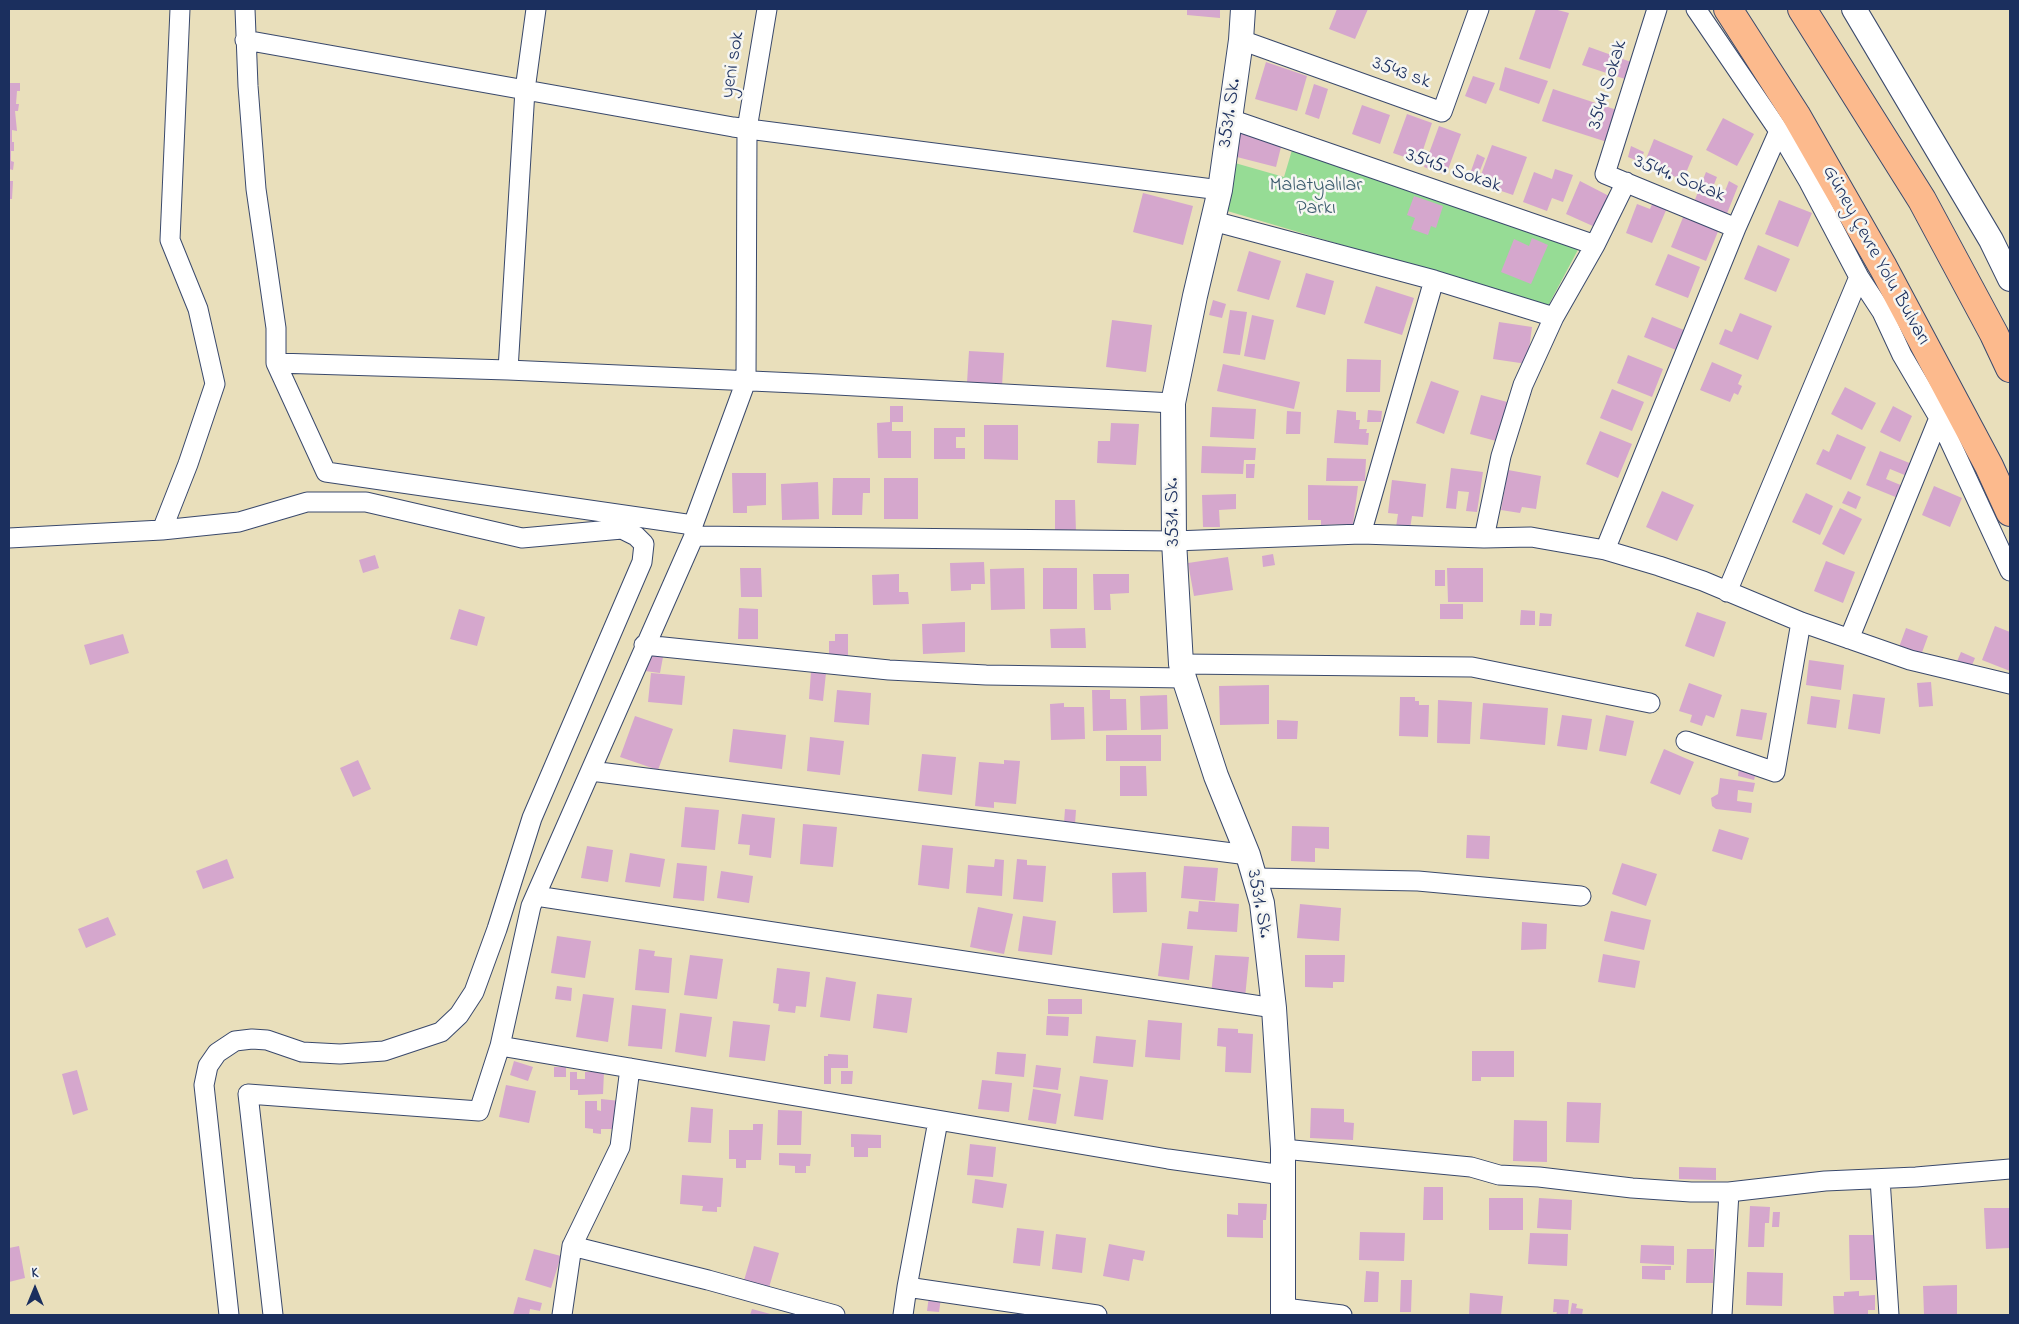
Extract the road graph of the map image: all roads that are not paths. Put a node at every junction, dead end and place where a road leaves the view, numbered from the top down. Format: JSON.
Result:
{"nodes":[{"id":1,"x":180,"y":9,"type":"edge"},
{"id":2,"x":245,"y":9,"type":"edge"},
{"id":3,"x":536,"y":9,"type":"edge"},
{"id":4,"x":767,"y":9,"type":"edge"},
{"id":5,"x":1243,"y":9,"type":"edge"},
{"id":6,"x":1479,"y":9,"type":"edge"},
{"id":7,"x":1656,"y":9,"type":"edge"},
{"id":8,"x":1696,"y":9,"type":"edge"},
{"id":9,"x":1728,"y":9,"type":"edge"},
{"id":10,"x":1802,"y":9,"type":"edge"},
{"id":11,"x":1854,"y":9,"type":"edge"},
{"id":12,"x":245,"y":40,"type":"junction"},
{"id":13,"x":1242,"y":40,"type":"junction"},
{"id":14,"x":525,"y":90,"type":"junction"},
{"id":15,"x":1230,"y":119,"type":"junction"},
{"id":16,"x":747,"y":129,"type":"junction"},
{"id":17,"x":1779,"y":130,"type":"junction"},
{"id":18,"x":1605,"y":174,"type":"joint"},
{"id":19,"x":1626,"y":182,"type":"junction"},
{"id":20,"x":1220,"y":190,"type":"junction"},
{"id":21,"x":1213,"y":221,"type":"junction"},
{"id":22,"x":1736,"y":228,"type":"junction"},
{"id":23,"x":1595,"y":245,"type":"junction"},
{"id":24,"x":1859,"y":277,"type":"junction"},
{"id":25,"x":2010,"y":278,"type":"edge"},
{"id":26,"x":1434,"y":280,"type":"junction"},
{"id":27,"x":1554,"y":317,"type":"junction"},
{"id":28,"x":276,"y":363,"type":"junction"},
{"id":29,"x":2010,"y":368,"type":"edge"},
{"id":30,"x":508,"y":370,"type":"junction"},
{"id":31,"x":746,"y":381,"type":"junction"},
{"id":32,"x":1173,"y":403,"type":"junction"},
{"id":33,"x":1939,"y":418,"type":"junction"},
{"id":34,"x":2010,"y":512,"type":"edge"},
{"id":35,"x":162,"y":530,"type":"junction"},
{"id":36,"x":694,"y":531,"type":"junction"},
{"id":37,"x":1362,"y":534,"type":"junction"},
{"id":38,"x":9,"y":538,"type":"edge"},
{"id":39,"x":1484,"y":538,"type":"junction"},
{"id":40,"x":1174,"y":542,"type":"junction"},
{"id":41,"x":1605,"y":550,"type":"junction"},
{"id":42,"x":2010,"y":571,"type":"edge"},
{"id":43,"x":1727,"y":592,"type":"junction"},
{"id":44,"x":1800,"y":622,"type":"junction"},
{"id":45,"x":1849,"y":639,"type":"junction"},
{"id":46,"x":644,"y":645,"type":"junction"},
{"id":47,"x":1183,"y":671,"type":"junction"},
{"id":48,"x":2010,"y":684,"type":"edge"},
{"id":49,"x":1650,"y":703,"type":"dead end"},
{"id":50,"x":1686,"y":740,"type":"dead end"},
{"id":51,"x":591,"y":771,"type":"junction"},
{"id":52,"x":1248,"y":855,"type":"junction"},
{"id":53,"x":1256,"y":878,"type":"junction"},
{"id":54,"x":536,"y":896,"type":"junction"},
{"id":55,"x":1581,"y":896,"type":"dead end"},
{"id":56,"x":1274,"y":1008,"type":"junction"},
{"id":57,"x":500,"y":1046,"type":"junction"},
{"id":58,"x":630,"y":1068,"type":"junction"},
{"id":59,"x":938,"y":1121,"type":"junction"},
{"id":60,"x":1283,"y":1149,"type":"junction"},
{"id":61,"x":2010,"y":1169,"type":"edge"},
{"id":62,"x":1283,"y":1175,"type":"junction"},
{"id":63,"x":1880,"y":1179,"type":"junction"},
{"id":64,"x":1729,"y":1192,"type":"junction"},
{"id":65,"x":572,"y":1246,"type":"junction"},
{"id":66,"x":907,"y":1287,"type":"junction"},
{"id":67,"x":1283,"y":1312,"type":"edge"},
{"id":68,"x":229,"y":1315,"type":"edge"},
{"id":69,"x":273,"y":1315,"type":"edge"},
{"id":70,"x":562,"y":1315,"type":"edge"},
{"id":71,"x":835,"y":1315,"type":"edge"},
{"id":72,"x":903,"y":1315,"type":"edge"},
{"id":73,"x":1097,"y":1315,"type":"edge"},
{"id":74,"x":1342,"y":1315,"type":"edge"},
{"id":75,"x":1722,"y":1315,"type":"edge"},
{"id":76,"x":1889,"y":1315,"type":"edge"}],
"edges":[{"from":1,"to":35,"type":"street"},
{"from":2,"to":12,"type":"street"},
{"from":3,"to":14,"type":"street"},
{"from":4,"to":16,"type":"street","name":"yeni sok"},
{"from":5,"to":13,"type":"street","name":"3531. Sk."},
{"from":6,"to":13,"type":"street","name":"3543 sk"},
{"from":7,"to":18,"type":"street","name":"3544 Sokak"},
{"from":8,"to":17,"type":"street"},
{"from":9,"to":34,"type":"highway","name":"Güney Çevre Yolu Bulvarı"},
{"from":10,"to":29,"type":"highway"},
{"from":11,"to":25,"type":"street"},
{"from":12,"to":14,"type":"street"},
{"from":12,"to":28,"type":"street"},
{"from":13,"to":15,"type":"street","name":"3531. Sk."},
{"from":14,"to":16,"type":"street"},
{"from":14,"to":30,"type":"street"},
{"from":15,"to":20,"type":"street","name":"3531. Sk."},
{"from":15,"to":23,"type":"street","name":"3545. Sokak"},
{"from":16,"to":20,"type":"street"},
{"from":16,"to":31,"type":"street","name":"yeni sok"},
{"from":17,"to":22,"type":"street"},
{"from":17,"to":24,"type":"street"},
{"from":18,"to":19,"type":"street","name":"3544. Sokak"},
{"from":19,"to":22,"type":"street","name":"3544. Sokak"},
{"from":19,"to":23,"type":"street"},
{"from":20,"to":21,"type":"street","name":"3531. Sk."},
{"from":21,"to":26,"type":"street"},
{"from":21,"to":32,"type":"street","name":"3531. Sk."},
{"from":22,"to":41,"type":"street"},
{"from":23,"to":27,"type":"street"},
{"from":24,"to":33,"type":"street"},
{"from":24,"to":43,"type":"street"},
{"from":26,"to":27,"type":"street"},
{"from":26,"to":37,"type":"street"},
{"from":27,"to":39,"type":"street"},
{"from":28,"to":30,"type":"street"},
{"from":28,"to":36,"type":"street"},
{"from":30,"to":31,"type":"street"},
{"from":31,"to":32,"type":"street"},
{"from":31,"to":36,"type":"street","name":"yeni sok"},
{"from":32,"to":40,"type":"street","name":"3531. Sk."},
{"from":33,"to":42,"type":"street"},
{"from":33,"to":45,"type":"street"},
{"from":35,"to":38,"type":"street"},
{"from":35,"to":68,"type":"street"},
{"from":36,"to":40,"type":"street"},
{"from":36,"to":46,"type":"street","name":"yeni sok"},
{"from":37,"to":39,"type":"street"},
{"from":37,"to":40,"type":"street"},
{"from":39,"to":41,"type":"street"},
{"from":40,"to":47,"type":"street","name":"3531. Sk."},
{"from":41,"to":43,"type":"street"},
{"from":43,"to":44,"type":"street"},
{"from":44,"to":45,"type":"street"},
{"from":44,"to":50,"type":"street"},
{"from":45,"to":48,"type":"street"},
{"from":46,"to":47,"type":"street"},
{"from":46,"to":51,"type":"street","name":"yeni sok"},
{"from":47,"to":49,"type":"street"},
{"from":47,"to":52,"type":"street","name":"3531. Sk."},
{"from":51,"to":52,"type":"street"},
{"from":51,"to":54,"type":"street","name":"yeni sok"},
{"from":52,"to":53,"type":"street","name":"3531. Sk."},
{"from":53,"to":55,"type":"street"},
{"from":53,"to":56,"type":"street","name":"3531. Sk."},
{"from":54,"to":56,"type":"street"},
{"from":54,"to":57,"type":"street","name":"yeni sok"},
{"from":56,"to":60,"type":"street","name":"3531. Sk."},
{"from":57,"to":58,"type":"street"},
{"from":57,"to":69,"type":"street","name":"yeni sok"},
{"from":58,"to":59,"type":"street"},
{"from":58,"to":65,"type":"street"},
{"from":59,"to":62,"type":"street"},
{"from":59,"to":66,"type":"street"},
{"from":60,"to":62,"type":"street","name":"3531. Sk."},
{"from":60,"to":64,"type":"street"},
{"from":61,"to":63,"type":"street"},
{"from":62,"to":67,"type":"street","name":"3531. Sk."},
{"from":63,"to":64,"type":"street"},
{"from":63,"to":76,"type":"street"},
{"from":64,"to":75,"type":"street"},
{"from":65,"to":70,"type":"street"},
{"from":65,"to":71,"type":"street"},
{"from":66,"to":72,"type":"street"},
{"from":66,"to":73,"type":"street"},
{"from":67,"to":74,"type":"street"}]}
